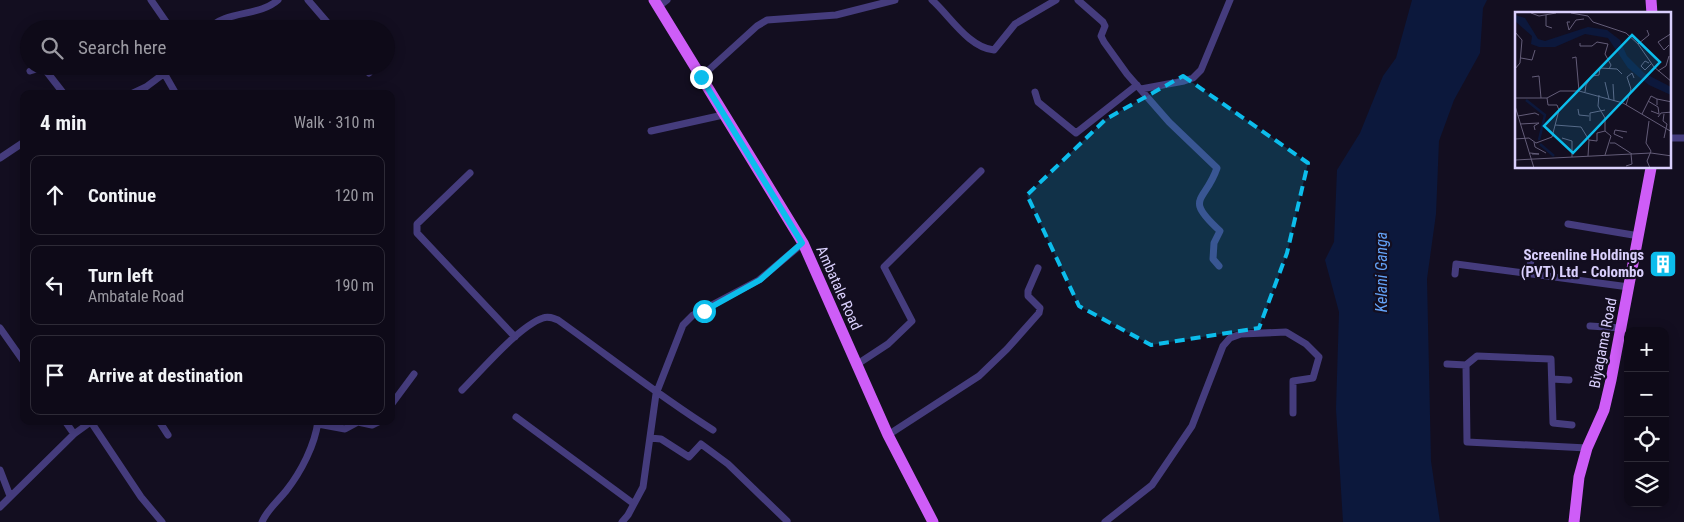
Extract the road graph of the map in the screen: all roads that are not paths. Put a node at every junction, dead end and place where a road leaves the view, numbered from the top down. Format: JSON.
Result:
{"nodes":[{"id":1,"x":151,"y":0,"type":"edge"},
{"id":2,"x":278,"y":0,"type":"edge"},
{"id":3,"x":308,"y":0,"type":"edge"},
{"id":4,"x":895,"y":0,"type":"edge"},
{"id":5,"x":932,"y":0,"type":"edge"},
{"id":6,"x":1056,"y":0,"type":"edge"},
{"id":7,"x":1078,"y":0,"type":"edge"},
{"id":8,"x":1230,"y":0,"type":"edge"},
{"id":9,"x":660,"y":2,"type":"edge"},
{"id":10,"x":165,"y":20,"type":"edge"},
{"id":11,"x":223,"y":20,"type":"edge"},
{"id":12,"x":325,"y":20,"type":"edge"},
{"id":13,"x":52,"y":75,"type":"edge"},
{"id":14,"x":163,"y":75,"type":"edge"},
{"id":15,"x":165,"y":75,"type":"edge"},
{"id":16,"x":701,"y":77,"type":"junction"},
{"id":17,"x":1139,"y":87,"type":"junction"},
{"id":18,"x":61,"y":90,"type":"edge"},
{"id":19,"x":140,"y":90,"type":"edge"},
{"id":20,"x":174,"y":90,"type":"edge"},
{"id":21,"x":1035,"y":92,"type":"dead end"},
{"id":22,"x":723,"y":115,"type":"junction"},
{"id":23,"x":651,"y":132,"type":"dead end"},
{"id":24,"x":20,"y":145,"type":"edge"},
{"id":25,"x":0,"y":158,"type":"edge"},
{"id":26,"x":1651,"y":169,"type":"edge"},
{"id":27,"x":981,"y":171,"type":"dead end"},
{"id":28,"x":470,"y":173,"type":"dead end"},
{"id":29,"x":1568,"y":224,"type":"dead end"},
{"id":30,"x":1639,"y":236,"type":"junction"},
{"id":31,"x":802,"y":243,"type":"junction"},
{"id":32,"x":1532,"y":253,"type":"dead end"},
{"id":33,"x":1219,"y":266,"type":"dead end"},
{"id":34,"x":1038,"y":268,"type":"dead end"},
{"id":35,"x":1529,"y":273,"type":"junction"},
{"id":36,"x":1455,"y":274,"type":"dead end"},
{"id":37,"x":1629,"y":287,"type":"junction"},
{"id":38,"x":1590,"y":326,"type":"dead end"},
{"id":39,"x":0,"y":328,"type":"edge"},
{"id":40,"x":1621,"y":328,"type":"junction"},
{"id":41,"x":514,"y":337,"type":"junction"},
{"id":42,"x":20,"y":356,"type":"edge"},
{"id":43,"x":1447,"y":364,"type":"dead end"},
{"id":44,"x":856,"y":365,"type":"junction"},
{"id":45,"x":1466,"y":365,"type":"junction"},
{"id":46,"x":414,"y":374,"type":"dead end"},
{"id":47,"x":1552,"y":379,"type":"junction"},
{"id":48,"x":1569,"y":380,"type":"dead end"},
{"id":49,"x":462,"y":390,"type":"dead end"},
{"id":50,"x":656,"y":394,"type":"junction"},
{"id":51,"x":395,"y":400,"type":"edge"},
{"id":52,"x":1293,"y":413,"type":"dead end"},
{"id":53,"x":516,"y":417,"type":"dead end"},
{"id":54,"x":68,"y":425,"type":"edge"},
{"id":55,"x":87,"y":425,"type":"edge"},
{"id":56,"x":93,"y":425,"type":"edge"},
{"id":57,"x":162,"y":425,"type":"edge"},
{"id":58,"x":318,"y":425,"type":"edge"},
{"id":59,"x":327,"y":425,"type":"edge"},
{"id":60,"x":354,"y":425,"type":"edge"},
{"id":61,"x":1572,"y":425,"type":"dead end"},
{"id":62,"x":713,"y":430,"type":"dead end"},
{"id":63,"x":74,"y":434,"type":"junction"},
{"id":64,"x":168,"y":435,"type":"dead end"},
{"id":65,"x":888,"y":435,"type":"junction"},
{"id":66,"x":650,"y":438,"type":"junction"},
{"id":67,"x":1587,"y":448,"type":"junction"},
{"id":68,"x":0,"y":470,"type":"edge"},
{"id":69,"x":10,"y":496,"type":"junction"},
{"id":70,"x":634,"y":504,"type":"junction"},
{"id":71,"x":0,"y":507,"type":"edge"},
{"id":72,"x":787,"y":521,"type":"edge"},
{"id":73,"x":162,"y":522,"type":"edge"},
{"id":74,"x":262,"y":522,"type":"edge"},
{"id":75,"x":622,"y":522,"type":"edge"},
{"id":76,"x":933,"y":522,"type":"edge"},
{"id":77,"x":1106,"y":522,"type":"edge"},
{"id":78,"x":1574,"y":522,"type":"edge"}],
"edges":[{"from":1,"to":10,"type":"street"},
{"from":2,"to":11,"type":"street"},
{"from":3,"to":12,"type":"street"},
{"from":4,"to":16,"type":"street"},
{"from":5,"to":6,"type":"street"},
{"from":7,"to":17,"type":"street"},
{"from":8,"to":17,"type":"street"},
{"from":9,"to":16,"type":"main road","name":"Ambatale Road"},
{"from":13,"to":18,"type":"street"},
{"from":14,"to":19,"type":"street"},
{"from":15,"to":20,"type":"street"},
{"from":16,"to":22,"type":"main road","name":"Ambatale Road"},
{"from":17,"to":21,"type":"street"},
{"from":17,"to":33,"type":"street"},
{"from":22,"to":23,"type":"street"},
{"from":22,"to":31,"type":"main road","name":"Ambatale Road"},
{"from":24,"to":25,"type":"street"},
{"from":26,"to":30,"type":"main road","name":"Biyagama Road"},
{"from":27,"to":44,"type":"street"},
{"from":28,"to":41,"type":"street"},
{"from":29,"to":30,"type":"street"},
{"from":30,"to":37,"type":"main road","name":"Biyagama Road"},
{"from":31,"to":44,"type":"main road","name":"Ambatale Road"},
{"from":31,"to":50,"type":"street"},
{"from":32,"to":35,"type":"street"},
{"from":34,"to":65,"type":"street"},
{"from":35,"to":36,"type":"street"},
{"from":35,"to":37,"type":"street"},
{"from":37,"to":40,"type":"main road","name":"Biyagama Road"},
{"from":38,"to":40,"type":"street"},
{"from":39,"to":42,"type":"street"},
{"from":40,"to":67,"type":"main road","name":"Biyagama Road"},
{"from":41,"to":49,"type":"street"},
{"from":41,"to":50,"type":"street"},
{"from":43,"to":45,"type":"street"},
{"from":44,"to":65,"type":"main road","name":"Ambatale Road"},
{"from":45,"to":47,"type":"street"},
{"from":45,"to":67,"type":"street"},
{"from":46,"to":51,"type":"street"},
{"from":47,"to":48,"type":"street"},
{"from":47,"to":61,"type":"street"},
{"from":50,"to":62,"type":"street"},
{"from":50,"to":66,"type":"street"},
{"from":52,"to":77,"type":"street"},
{"from":53,"to":70,"type":"street"},
{"from":54,"to":63,"type":"street"},
{"from":55,"to":63,"type":"street"},
{"from":56,"to":73,"type":"street"},
{"from":57,"to":64,"type":"street"},
{"from":58,"to":74,"type":"street"},
{"from":59,"to":60,"type":"street"},
{"from":63,"to":69,"type":"street"},
{"from":65,"to":76,"type":"main road","name":"Ambatale Road"},
{"from":66,"to":70,"type":"street"},
{"from":66,"to":72,"type":"street"},
{"from":67,"to":78,"type":"main road","name":"Biyagama Road"},
{"from":68,"to":69,"type":"street"},
{"from":69,"to":71,"type":"street"},
{"from":70,"to":75,"type":"street"}]}
